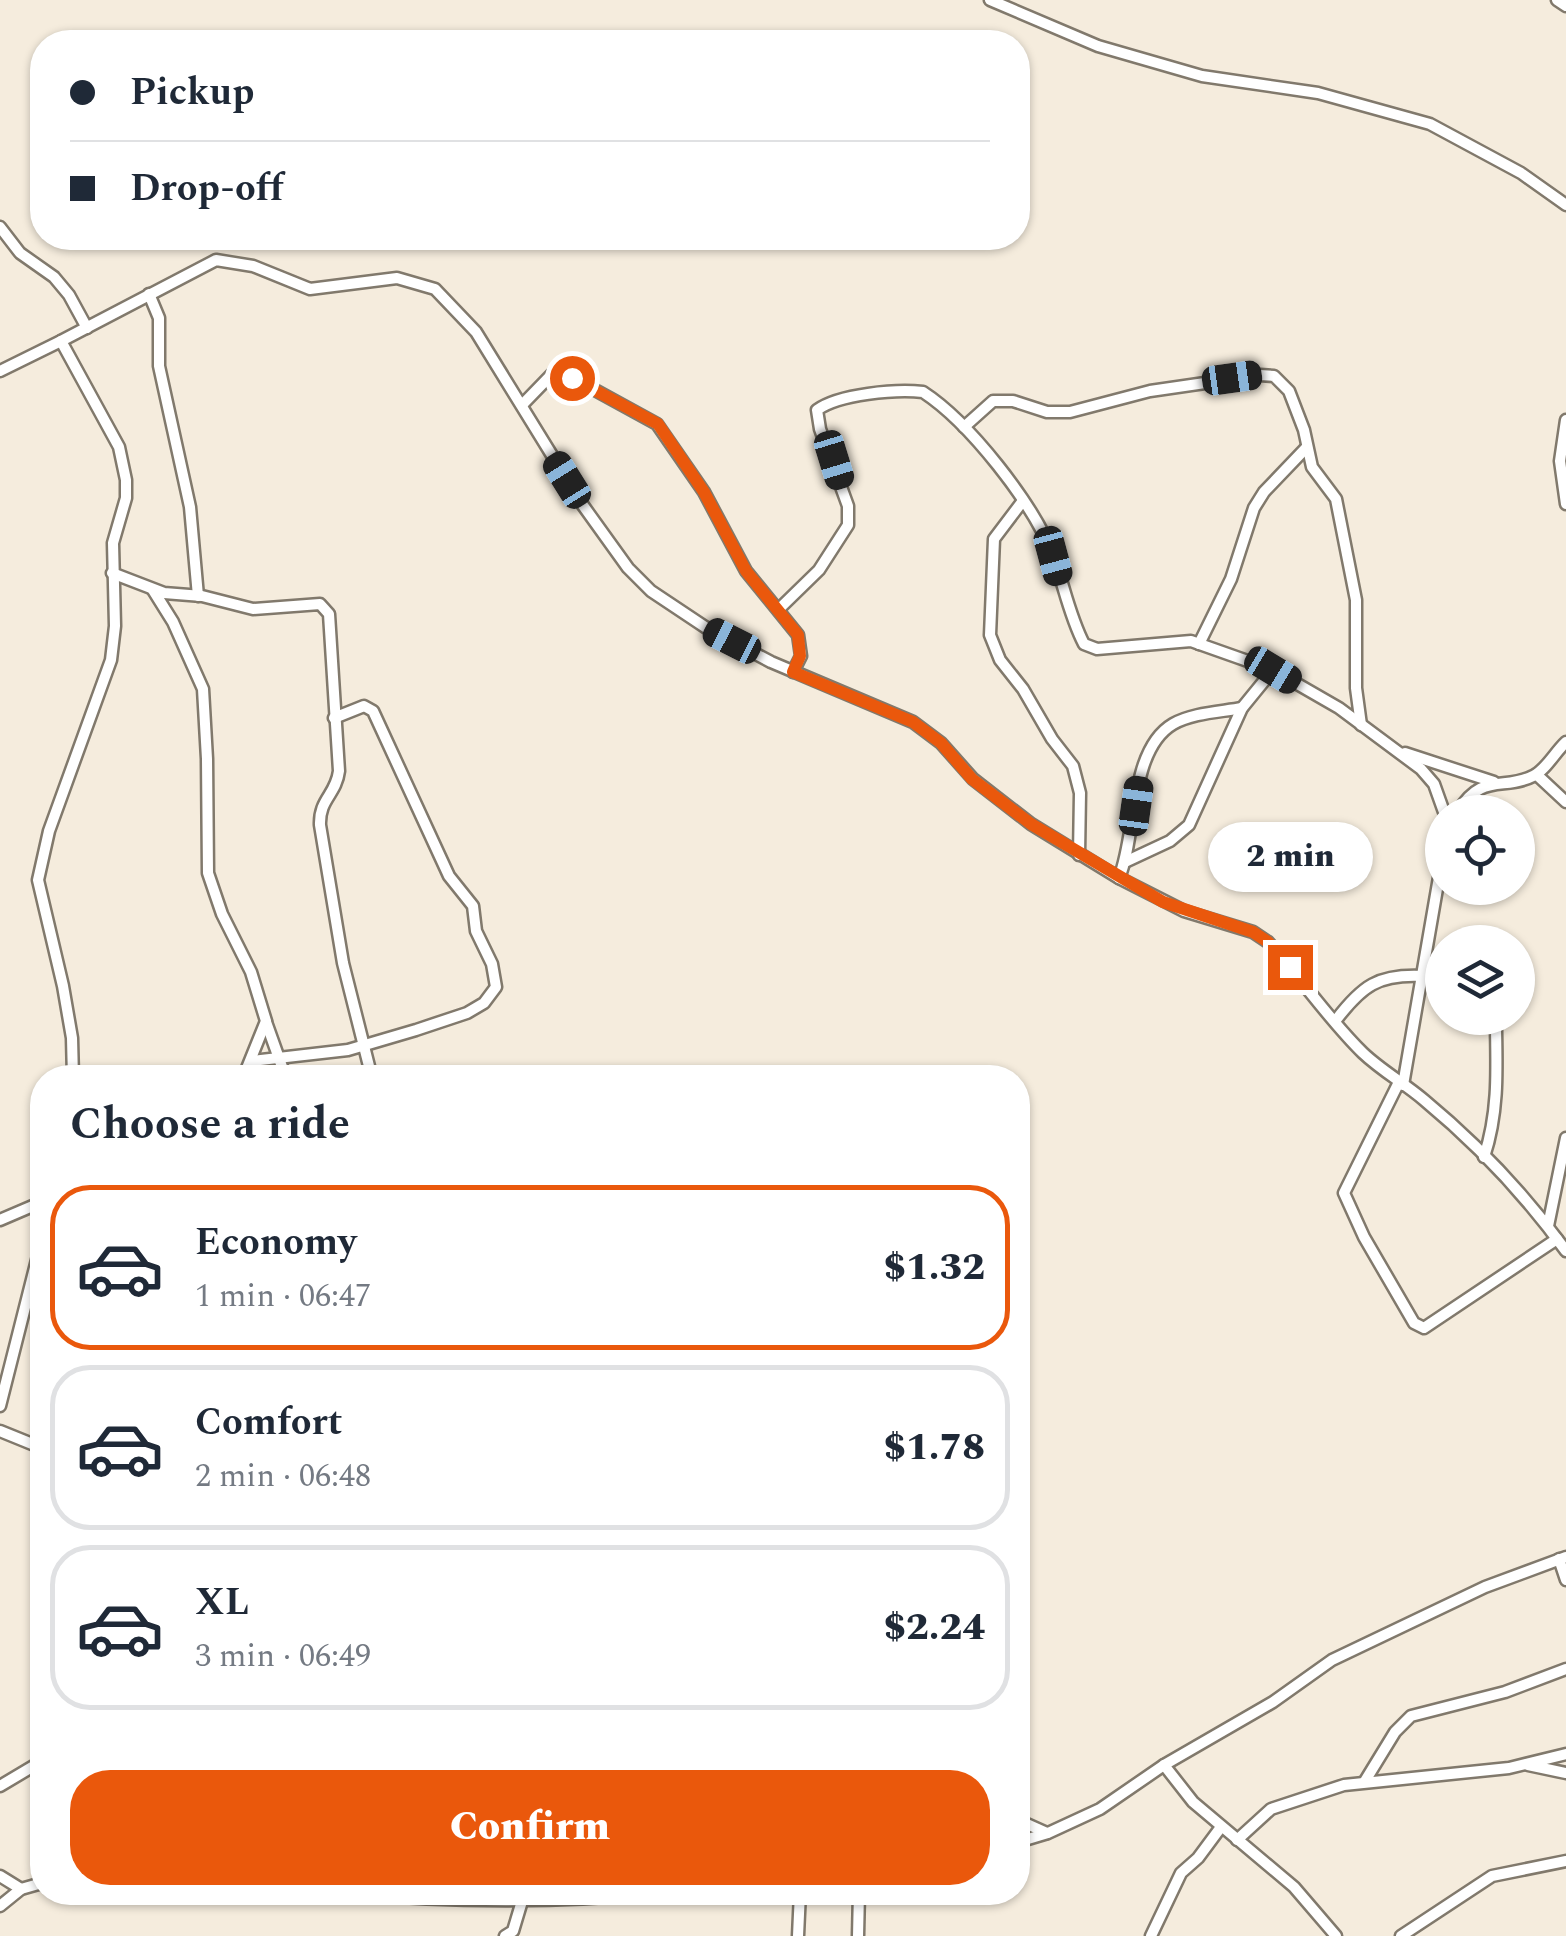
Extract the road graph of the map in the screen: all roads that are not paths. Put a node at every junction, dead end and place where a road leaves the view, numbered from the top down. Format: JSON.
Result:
{"nodes":[{"id":1,"x":990,"y":0,"type":"edge"},
{"id":2,"x":1558,"y":0,"type":"edge"},
{"id":3,"x":1566,"y":6,"type":"edge"},
{"id":4,"x":1566,"y":204,"type":"edge"},
{"id":5,"x":0,"y":228,"type":"edge"},
{"id":6,"x":148,"y":294,"type":"junction"},
{"id":7,"x":88,"y":328,"type":"junction"},
{"id":8,"x":61,"y":340,"type":"junction"},
{"id":9,"x":0,"y":371,"type":"edge"},
{"id":10,"x":522,"y":405,"type":"junction"},
{"id":11,"x":1566,"y":420,"type":"edge"},
{"id":12,"x":964,"y":428,"type":"junction"},
{"id":13,"x":1307,"y":446,"type":"junction"},
{"id":14,"x":1022,"y":502,"type":"junction"},
{"id":15,"x":1566,"y":504,"type":"edge"},
{"id":16,"x":112,"y":573,"type":"junction"},
{"id":17,"x":152,"y":589,"type":"junction"},
{"id":18,"x":198,"y":596,"type":"junction"},
{"id":19,"x":779,"y":609,"type":"junction"},
{"id":20,"x":1199,"y":644,"type":"junction"},
{"id":21,"x":1273,"y":670,"type":"junction"},
{"id":22,"x":793,"y":672,"type":"junction"},
{"id":23,"x":1242,"y":708,"type":"junction"},
{"id":24,"x":334,"y":718,"type":"junction"},
{"id":25,"x":1361,"y":725,"type":"junction"},
{"id":26,"x":1566,"y":742,"type":"edge"},
{"id":27,"x":1396,"y":750,"type":"junction"},
{"id":28,"x":1536,"y":776,"type":"junction"},
{"id":29,"x":1494,"y":782,"type":"junction"},
{"id":30,"x":1438,"y":795,"type":"edge"},
{"id":31,"x":1474,"y":795,"type":"edge"},
{"id":32,"x":1566,"y":802,"type":"edge"},
{"id":33,"x":1079,"y":855,"type":"junction"},
{"id":34,"x":1125,"y":862,"type":"junction"},
{"id":35,"x":1118,"y":878,"type":"junction"},
{"id":36,"x":1434,"y":905,"type":"edge"},
{"id":37,"x":1422,"y":976,"type":"junction"},
{"id":38,"x":1336,"y":1020,"type":"junction"},
{"id":39,"x":266,"y":1021,"type":"junction"},
{"id":40,"x":1496,"y":1035,"type":"edge"},
{"id":41,"x":364,"y":1044,"type":"junction"},
{"id":42,"x":278,"y":1056,"type":"junction"},
{"id":43,"x":252,"y":1061,"type":"junction"},
{"id":44,"x":73,"y":1065,"type":"edge"},
{"id":45,"x":250,"y":1065,"type":"edge"},
{"id":46,"x":281,"y":1065,"type":"edge"},
{"id":47,"x":369,"y":1065,"type":"edge"},
{"id":48,"x":1401,"y":1083,"type":"junction"},
{"id":49,"x":1566,"y":1138,"type":"edge"},
{"id":50,"x":1484,"y":1157,"type":"junction"},
{"id":51,"x":30,"y":1207,"type":"edge"},
{"id":52,"x":0,"y":1220,"type":"edge"},
{"id":53,"x":1548,"y":1226,"type":"junction"},
{"id":54,"x":1557,"y":1239,"type":"junction"},
{"id":55,"x":1566,"y":1251,"type":"edge"},
{"id":56,"x":30,"y":1287,"type":"edge"},
{"id":57,"x":0,"y":1406,"type":"edge"},
{"id":58,"x":0,"y":1431,"type":"edge"},
{"id":59,"x":30,"y":1443,"type":"edge"},
{"id":60,"x":1563,"y":1558,"type":"edge"},
{"id":61,"x":1566,"y":1580,"type":"edge"},
{"id":62,"x":1566,"y":1669,"type":"edge"},
{"id":63,"x":1566,"y":1754,"type":"edge"},
{"id":64,"x":1524,"y":1764,"type":"junction"},
{"id":65,"x":1164,"y":1766,"type":"junction"},
{"id":66,"x":30,"y":1768,"type":"edge"},
{"id":67,"x":1566,"y":1772,"type":"edge"},
{"id":68,"x":1365,"y":1781,"type":"junction"},
{"id":69,"x":0,"y":1786,"type":"edge"},
{"id":70,"x":1030,"y":1826,"type":"edge"},
{"id":71,"x":1222,"y":1827,"type":"junction"},
{"id":72,"x":1048,"y":1834,"type":"junction"},
{"id":73,"x":1030,"y":1839,"type":"edge"},
{"id":74,"x":1237,"y":1840,"type":"junction"},
{"id":75,"x":1566,"y":1861,"type":"edge"},
{"id":76,"x":0,"y":1876,"type":"edge"},
{"id":77,"x":30,"y":1886,"type":"edge"},
{"id":78,"x":21,"y":1888,"type":"junction"},
{"id":79,"x":521,"y":1905,"type":"edge"},
{"id":80,"x":799,"y":1905,"type":"edge"},
{"id":81,"x":859,"y":1905,"type":"edge"},
{"id":82,"x":0,"y":1906,"type":"edge"},
{"id":83,"x":511,"y":1934,"type":"edge"},
{"id":84,"x":798,"y":1936,"type":"edge"},
{"id":85,"x":858,"y":1936,"type":"edge"},
{"id":86,"x":1151,"y":1936,"type":"edge"},
{"id":87,"x":1336,"y":1936,"type":"edge"},
{"id":88,"x":1401,"y":1936,"type":"edge"}],
"edges":[{"from":1,"to":4,"type":"street"},
{"from":2,"to":3,"type":"street"},
{"from":5,"to":7,"type":"street"},
{"from":6,"to":7,"type":"street"},
{"from":6,"to":10,"type":"street"},
{"from":6,"to":18,"type":"street"},
{"from":7,"to":8,"type":"street"},
{"from":8,"to":9,"type":"street"},
{"from":8,"to":16,"type":"street"},
{"from":10,"to":19,"type":"street"},
{"from":10,"to":22,"type":"street"},
{"from":11,"to":15,"type":"street"},
{"from":12,"to":13,"type":"street"},
{"from":12,"to":14,"type":"street"},
{"from":12,"to":19,"type":"street"},
{"from":13,"to":20,"type":"street"},
{"from":13,"to":25,"type":"street"},
{"from":14,"to":20,"type":"street"},
{"from":14,"to":33,"type":"street"},
{"from":16,"to":17,"type":"street"},
{"from":16,"to":44,"type":"street"},
{"from":17,"to":18,"type":"street"},
{"from":17,"to":39,"type":"street"},
{"from":18,"to":24,"type":"street"},
{"from":19,"to":22,"type":"street"},
{"from":20,"to":21,"type":"street"},
{"from":21,"to":23,"type":"street"},
{"from":21,"to":25,"type":"street"},
{"from":22,"to":33,"type":"street"},
{"from":23,"to":34,"type":"street"},
{"from":23,"to":34,"type":"street"},
{"from":24,"to":41,"type":"street"},
{"from":24,"to":41,"type":"street"},
{"from":25,"to":27,"type":"street"},
{"from":26,"to":28,"type":"street"},
{"from":27,"to":29,"type":"street"},
{"from":27,"to":30,"type":"street"},
{"from":28,"to":29,"type":"street"},
{"from":28,"to":32,"type":"street"},
{"from":29,"to":31,"type":"street"},
{"from":33,"to":35,"type":"street"},
{"from":34,"to":35,"type":"street"},
{"from":35,"to":38,"type":"street"},
{"from":36,"to":37,"type":"street"},
{"from":37,"to":38,"type":"street"},
{"from":37,"to":48,"type":"street"},
{"from":38,"to":48,"type":"street"},
{"from":39,"to":42,"type":"street"},
{"from":39,"to":43,"type":"street"},
{"from":40,"to":50,"type":"street"},
{"from":41,"to":42,"type":"street"},
{"from":41,"to":47,"type":"street"},
{"from":42,"to":43,"type":"street"},
{"from":42,"to":46,"type":"street"},
{"from":43,"to":45,"type":"street"},
{"from":48,"to":50,"type":"street"},
{"from":48,"to":54,"type":"street"},
{"from":49,"to":53,"type":"street"},
{"from":50,"to":53,"type":"street"},
{"from":51,"to":52,"type":"street"},
{"from":53,"to":54,"type":"street"},
{"from":54,"to":55,"type":"street"},
{"from":56,"to":57,"type":"street"},
{"from":58,"to":59,"type":"street"},
{"from":60,"to":61,"type":"street"},
{"from":60,"to":65,"type":"street"},
{"from":62,"to":68,"type":"street"},
{"from":63,"to":64,"type":"street"},
{"from":64,"to":67,"type":"street"},
{"from":64,"to":68,"type":"street"},
{"from":65,"to":71,"type":"street"},
{"from":65,"to":72,"type":"street"},
{"from":66,"to":69,"type":"street"},
{"from":68,"to":74,"type":"street"},
{"from":70,"to":72,"type":"street"},
{"from":71,"to":74,"type":"street"},
{"from":71,"to":86,"type":"street"},
{"from":72,"to":73,"type":"street"},
{"from":74,"to":87,"type":"street"},
{"from":75,"to":88,"type":"street"},
{"from":76,"to":78,"type":"street"},
{"from":77,"to":78,"type":"street"},
{"from":78,"to":82,"type":"street"},
{"from":79,"to":83,"type":"street"},
{"from":80,"to":84,"type":"street"},
{"from":81,"to":85,"type":"street"}]}
